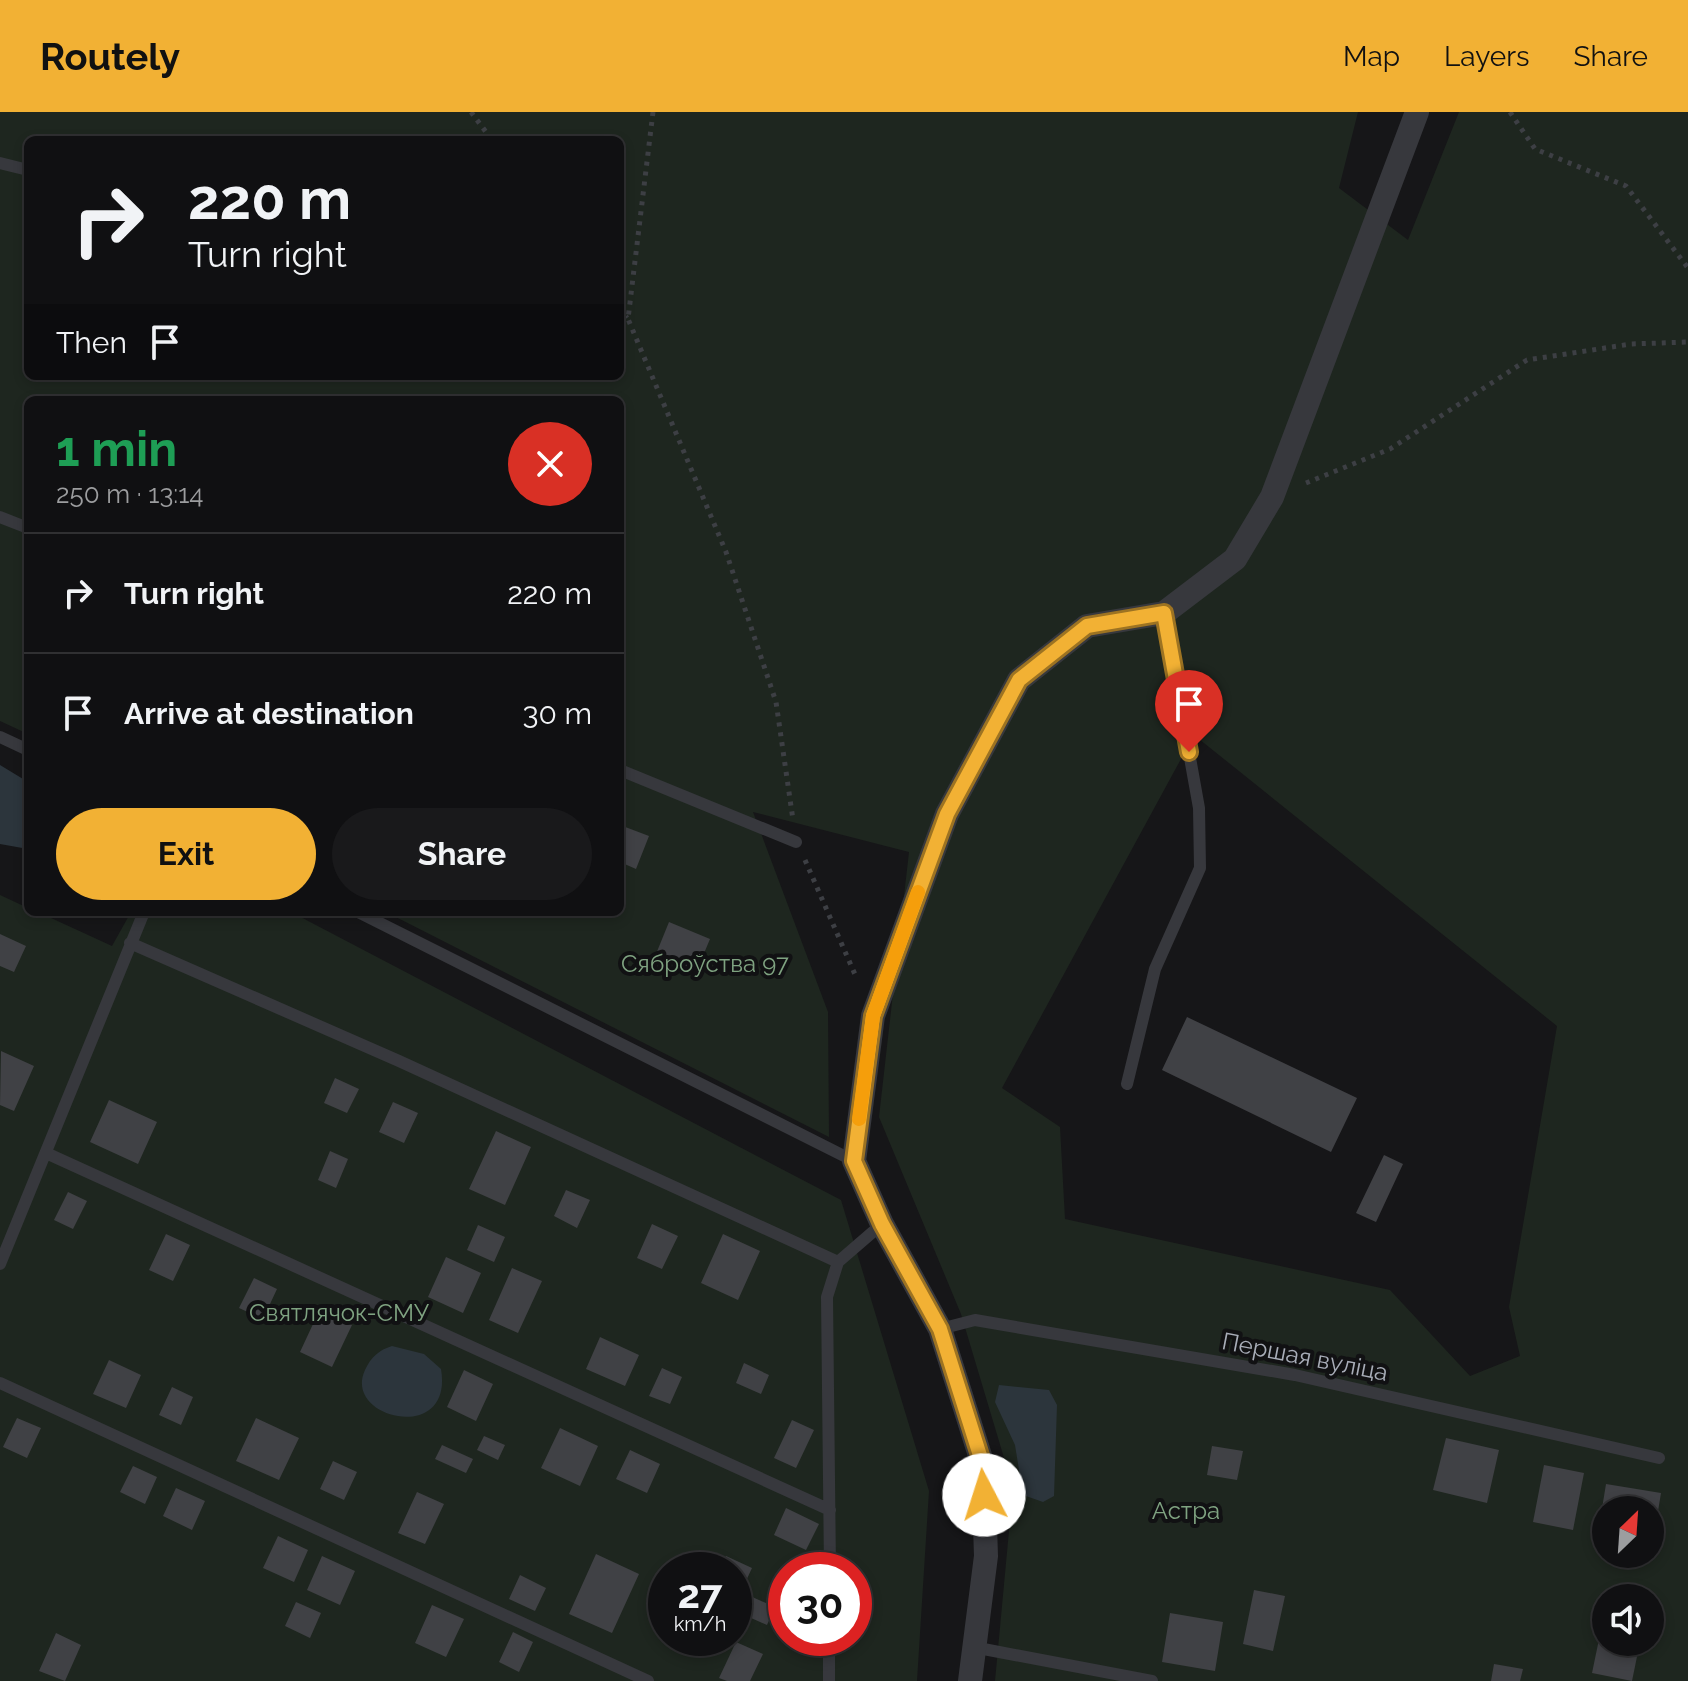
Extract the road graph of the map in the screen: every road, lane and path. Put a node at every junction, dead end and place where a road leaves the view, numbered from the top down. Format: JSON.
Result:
{"nodes":[{"id":1,"x":471,"y":112,"type":"edge"},
{"id":2,"x":653,"y":112,"type":"edge"},
{"id":3,"x":1417,"y":112,"type":"edge"},
{"id":4,"x":1510,"y":112,"type":"edge"},
{"id":5,"x":489,"y":136,"type":"edge"},
{"id":6,"x":0,"y":163,"type":"edge"},
{"id":7,"x":24,"y":169,"type":"edge"},
{"id":8,"x":1688,"y":268,"type":"edge"},
{"id":9,"x":624,"y":314,"type":"edge"},
{"id":10,"x":628,"y":319,"type":"junction"},
{"id":11,"x":1688,"y":342,"type":"edge"},
{"id":12,"x":1272,"y":497,"type":"junction"},
{"id":13,"x":0,"y":517,"type":"edge"},
{"id":14,"x":24,"y":526,"type":"edge"},
{"id":15,"x":1164,"y":613,"type":"junction"},
{"id":16,"x":0,"y":737,"type":"edge"},
{"id":17,"x":24,"y":748,"type":"edge"},
{"id":18,"x":624,"y":772,"type":"edge"},
{"id":19,"x":796,"y":842,"type":"junction"},
{"id":20,"x":142,"y":916,"type":"edge"},
{"id":21,"x":366,"y":916,"type":"edge"},
{"id":22,"x":130,"y":943,"type":"junction"},
{"id":23,"x":873,"y":1016,"type":"junction"},
{"id":24,"x":1127,"y":1084,"type":"dead end"},
{"id":25,"x":46,"y":1153,"type":"junction"},
{"id":26,"x":854,"y":1161,"type":"junction"},
{"id":27,"x":882,"y":1224,"type":"junction"},
{"id":28,"x":838,"y":1262,"type":"junction"},
{"id":29,"x":0,"y":1264,"type":"edge"},
{"id":30,"x":940,"y":1329,"type":"junction"},
{"id":31,"x":0,"y":1383,"type":"edge"},
{"id":32,"x":1659,"y":1458,"type":"dead end"},
{"id":33,"x":830,"y":1510,"type":"junction"},
{"id":34,"x":830,"y":1552,"type":"edge"},
{"id":35,"x":973,"y":1647,"type":"junction"},
{"id":36,"x":829,"y":1656,"type":"edge"},
{"id":37,"x":648,"y":1681,"type":"edge"},
{"id":38,"x":829,"y":1681,"type":"edge"},
{"id":39,"x":970,"y":1681,"type":"edge"},
{"id":40,"x":1152,"y":1681,"type":"edge"}],
"edges":[{"from":1,"to":5,"type":"path"},
{"from":2,"to":10,"type":"path"},
{"from":3,"to":12,"type":"street"},
{"from":4,"to":8,"type":"path"},
{"from":6,"to":7,"type":"lane"},
{"from":9,"to":10,"type":"path"},
{"from":10,"to":19,"type":"path"},
{"from":11,"to":12,"type":"path"},
{"from":12,"to":15,"type":"street"},
{"from":13,"to":14,"type":"lane"},
{"from":15,"to":23,"type":"street"},
{"from":15,"to":24,"type":"lane"},
{"from":16,"to":17,"type":"lane"},
{"from":18,"to":19,"type":"lane"},
{"from":19,"to":23,"type":"path"},
{"from":20,"to":22,"type":"lane"},
{"from":21,"to":26,"type":"lane"},
{"from":22,"to":25,"type":"lane"},
{"from":22,"to":28,"type":"lane"},
{"from":23,"to":26,"type":"street"},
{"from":25,"to":29,"type":"lane"},
{"from":25,"to":33,"type":"lane"},
{"from":26,"to":27,"type":"street"},
{"from":27,"to":28,"type":"lane"},
{"from":27,"to":30,"type":"street"},
{"from":28,"to":33,"type":"lane"},
{"from":30,"to":32,"type":"lane","name":"Першая вуліца"},
{"from":30,"to":35,"type":"street"},
{"from":31,"to":37,"type":"lane"},
{"from":33,"to":34,"type":"lane"},
{"from":35,"to":39,"type":"street"},
{"from":35,"to":40,"type":"lane"},
{"from":36,"to":38,"type":"lane"}]}
